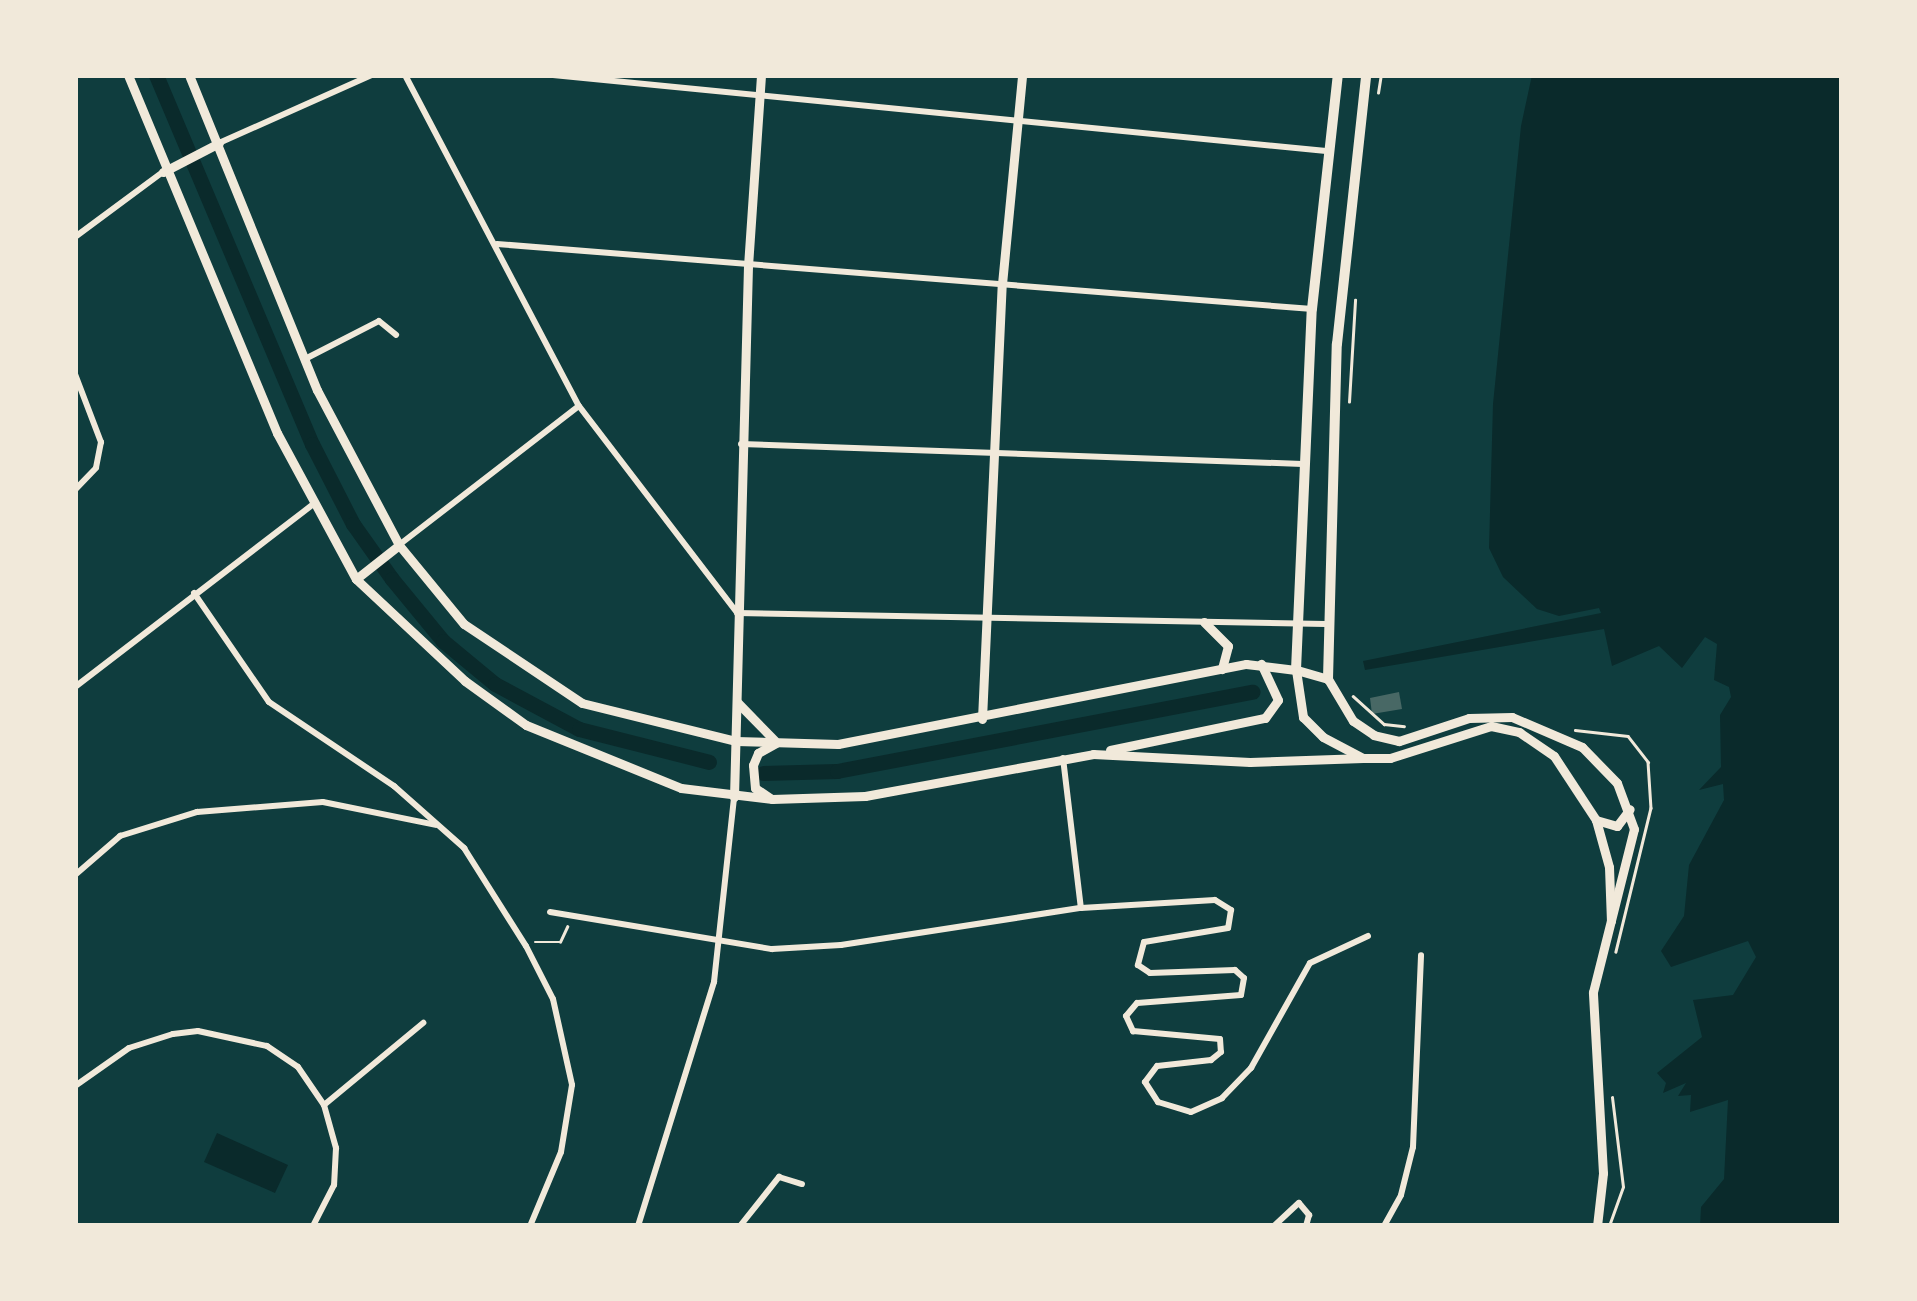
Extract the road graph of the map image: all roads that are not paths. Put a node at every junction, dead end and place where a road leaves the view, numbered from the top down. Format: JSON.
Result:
{"nodes":[{"id":1,"x":128,"y":75,"type":"edge"},
{"id":2,"x":189,"y":75,"type":"edge"},
{"id":3,"x":372,"y":75,"type":"edge"},
{"id":4,"x":406,"y":75,"type":"edge"},
{"id":5,"x":553,"y":75,"type":"edge"},
{"id":6,"x":761,"y":75,"type":"edge"},
{"id":7,"x":1022,"y":75,"type":"edge"},
{"id":8,"x":1338,"y":75,"type":"edge"},
{"id":9,"x":1366,"y":75,"type":"edge"},
{"id":10,"x":759,"y":92,"type":"junction"},
{"id":11,"x":1017,"y":119,"type":"junction"},
{"id":12,"x":219,"y":143,"type":"junction"},
{"id":13,"x":1326,"y":150,"type":"junction"},
{"id":14,"x":164,"y":172,"type":"junction"},
{"id":15,"x":75,"y":237,"type":"edge"},
{"id":16,"x":496,"y":244,"type":"junction"},
{"id":17,"x":748,"y":266,"type":"junction"},
{"id":18,"x":1002,"y":284,"type":"junction"},
{"id":19,"x":1312,"y":309,"type":"junction"},
{"id":20,"x":396,"y":335,"type":"dead end"},
{"id":21,"x":304,"y":360,"type":"junction"},
{"id":22,"x":75,"y":374,"type":"edge"},
{"id":23,"x":579,"y":406,"type":"junction"},
{"id":24,"x":741,"y":444,"type":"junction"},
{"id":25,"x":994,"y":452,"type":"junction"},
{"id":26,"x":1303,"y":464,"type":"junction"},
{"id":27,"x":75,"y":490,"type":"edge"},
{"id":28,"x":312,"y":505,"type":"junction"},
{"id":29,"x":399,"y":546,"type":"junction"},
{"id":30,"x":356,"y":579,"type":"junction"},
{"id":31,"x":194,"y":593,"type":"junction"},
{"id":32,"x":737,"y":613,"type":"junction"},
{"id":33,"x":987,"y":617,"type":"junction"},
{"id":34,"x":1204,"y":622,"type":"junction"},
{"id":35,"x":1326,"y":624,"type":"junction"},
{"id":36,"x":1297,"y":625,"type":"junction"},
{"id":37,"x":1260,"y":664,"type":"junction"},
{"id":38,"x":1222,"y":670,"type":"junction"},
{"id":39,"x":1296,"y":670,"type":"junction"},
{"id":40,"x":1328,"y":680,"type":"junction"},
{"id":41,"x":75,"y":686,"type":"edge"},
{"id":42,"x":736,"y":700,"type":"junction"},
{"id":43,"x":982,"y":719,"type":"junction"},
{"id":44,"x":736,"y":741,"type":"junction"},
{"id":45,"x":777,"y":743,"type":"junction"},
{"id":46,"x":1093,"y":754,"type":"junction"},
{"id":47,"x":1063,"y":758,"type":"junction"},
{"id":48,"x":1364,"y":758,"type":"junction"},
{"id":49,"x":734,"y":798,"type":"junction"},
{"id":50,"x":772,"y":799,"type":"junction"},
{"id":51,"x":1630,"y":809,"type":"junction"},
{"id":52,"x":1596,"y":820,"type":"junction"},
{"id":53,"x":442,"y":826,"type":"junction"},
{"id":54,"x":75,"y":874,"type":"edge"},
{"id":55,"x":1081,"y":908,"type":"junction"},
{"id":56,"x":550,"y":912,"type":"dead end"},
{"id":57,"x":1611,"y":921,"type":"junction"},
{"id":58,"x":1368,"y":936,"type":"dead end"},
{"id":59,"x":720,"y":942,"type":"junction"},
{"id":60,"x":1420,"y":955,"type":"dead end"},
{"id":61,"x":423,"y":1023,"type":"dead end"},
{"id":62,"x":75,"y":1086,"type":"edge"},
{"id":63,"x":324,"y":1105,"type":"junction"},
{"id":64,"x":802,"y":1184,"type":"dead end"},
{"id":65,"x":313,"y":1226,"type":"edge"},
{"id":66,"x":530,"y":1226,"type":"edge"},
{"id":67,"x":638,"y":1226,"type":"edge"},
{"id":68,"x":740,"y":1226,"type":"edge"},
{"id":69,"x":1274,"y":1226,"type":"edge"},
{"id":70,"x":1306,"y":1226,"type":"edge"},
{"id":71,"x":1384,"y":1226,"type":"edge"},
{"id":72,"x":1597,"y":1226,"type":"edge"}],
"edges":[{"from":1,"to":14,"type":"main road"},
{"from":2,"to":12,"type":"main road"},
{"from":3,"to":12,"type":"street"},
{"from":4,"to":16,"type":"street"},
{"from":5,"to":10,"type":"street"},
{"from":6,"to":10,"type":"main road"},
{"from":7,"to":11,"type":"main road"},
{"from":8,"to":13,"type":"highway"},
{"from":9,"to":35,"type":"highway"},
{"from":10,"to":11,"type":"street"},
{"from":10,"to":17,"type":"main road"},
{"from":11,"to":13,"type":"street"},
{"from":11,"to":18,"type":"main road"},
{"from":12,"to":14,"type":"main road"},
{"from":12,"to":21,"type":"main road"},
{"from":13,"to":19,"type":"highway"},
{"from":14,"to":15,"type":"street"},
{"from":14,"to":28,"type":"main road"},
{"from":16,"to":17,"type":"street"},
{"from":16,"to":23,"type":"street"},
{"from":17,"to":18,"type":"street"},
{"from":17,"to":24,"type":"main road"},
{"from":18,"to":19,"type":"street"},
{"from":18,"to":25,"type":"main road"},
{"from":19,"to":26,"type":"highway"},
{"from":20,"to":21,"type":"street"},
{"from":21,"to":29,"type":"main road"},
{"from":22,"to":27,"type":"street"},
{"from":23,"to":29,"type":"street"},
{"from":23,"to":32,"type":"street"},
{"from":24,"to":25,"type":"street"},
{"from":24,"to":32,"type":"main road"},
{"from":25,"to":26,"type":"street"},
{"from":25,"to":33,"type":"main road"},
{"from":26,"to":36,"type":"highway"},
{"from":28,"to":30,"type":"main road"},
{"from":28,"to":31,"type":"street"},
{"from":29,"to":30,"type":"main road"},
{"from":29,"to":44,"type":"main road"},
{"from":30,"to":49,"type":"main road"},
{"from":31,"to":41,"type":"street"},
{"from":31,"to":53,"type":"street"},
{"from":32,"to":33,"type":"street"},
{"from":32,"to":42,"type":"main road"},
{"from":33,"to":34,"type":"street"},
{"from":33,"to":43,"type":"main road"},
{"from":34,"to":36,"type":"street"},
{"from":34,"to":38,"type":"main road"},
{"from":35,"to":36,"type":"street"},
{"from":35,"to":40,"type":"highway"},
{"from":36,"to":39,"type":"highway"},
{"from":37,"to":38,"type":"main road"},
{"from":37,"to":39,"type":"main road"},
{"from":37,"to":46,"type":"main road"},
{"from":38,"to":43,"type":"main road"},
{"from":39,"to":40,"type":"main road"},
{"from":39,"to":48,"type":"main road"},
{"from":40,"to":51,"type":"main road"},
{"from":42,"to":44,"type":"main road"},
{"from":42,"to":45,"type":"main road"},
{"from":43,"to":45,"type":"main road"},
{"from":44,"to":45,"type":"main road"},
{"from":44,"to":49,"type":"main road"},
{"from":45,"to":50,"type":"main road"},
{"from":46,"to":47,"type":"main road"},
{"from":46,"to":48,"type":"main road"},
{"from":47,"to":50,"type":"main road"},
{"from":47,"to":55,"type":"street"},
{"from":48,"to":52,"type":"main road"},
{"from":49,"to":50,"type":"main road"},
{"from":49,"to":59,"type":"street"},
{"from":51,"to":52,"type":"main road"},
{"from":51,"to":57,"type":"main road"},
{"from":52,"to":57,"type":"main road"},
{"from":53,"to":54,"type":"street"},
{"from":53,"to":66,"type":"street"},
{"from":55,"to":58,"type":"street"},
{"from":55,"to":59,"type":"street"},
{"from":56,"to":59,"type":"street"},
{"from":57,"to":72,"type":"main road"},
{"from":59,"to":67,"type":"street"},
{"from":60,"to":71,"type":"street"},
{"from":61,"to":63,"type":"street"},
{"from":62,"to":63,"type":"street"},
{"from":63,"to":65,"type":"street"},
{"from":64,"to":68,"type":"street"},
{"from":69,"to":70,"type":"street"}]}
